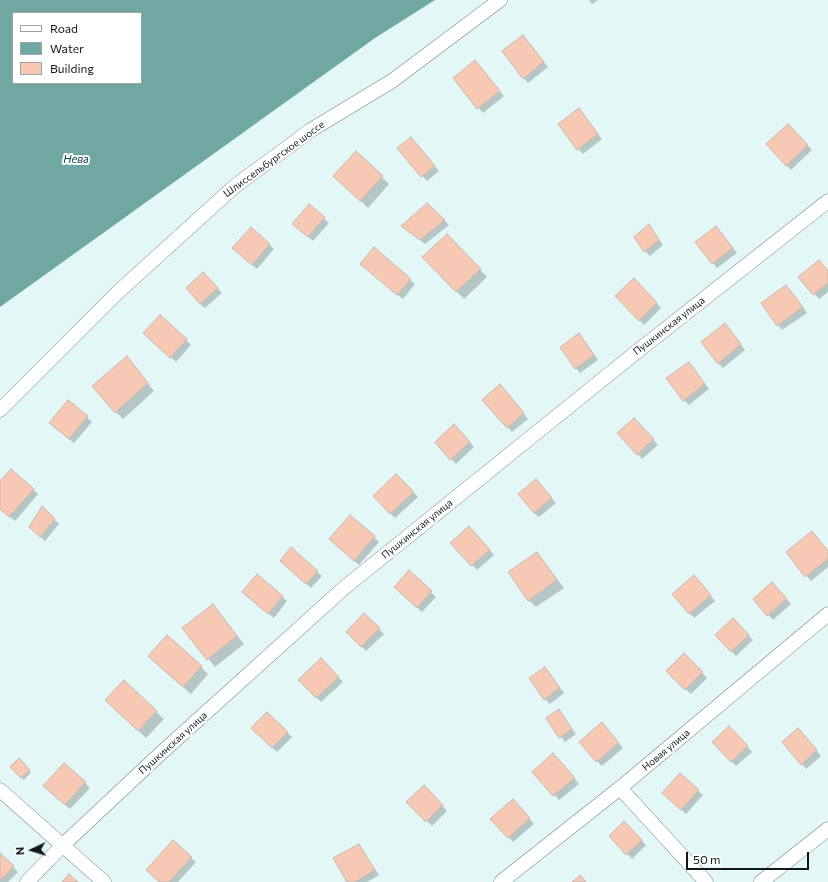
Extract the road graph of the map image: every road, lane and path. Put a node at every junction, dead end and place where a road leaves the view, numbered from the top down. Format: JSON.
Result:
{"nodes":[{"id":1,"x":500,"y":0,"type":"edge"},
{"id":2,"x":828,"y":201,"type":"edge"},
{"id":3,"x":0,"y":410,"type":"edge"},
{"id":4,"x":828,"y":614,"type":"edge"},
{"id":5,"x":620,"y":788,"type":"junction"},
{"id":6,"x":0,"y":790,"type":"edge"},
{"id":7,"x":828,"y":830,"type":"edge"},
{"id":8,"x":63,"y":846,"type":"junction"},
{"id":9,"x":27,"y":882,"type":"edge"},
{"id":10,"x":104,"y":882,"type":"edge"},
{"id":11,"x":501,"y":882,"type":"edge"},
{"id":12,"x":706,"y":882,"type":"edge"},
{"id":13,"x":761,"y":882,"type":"edge"}],
"edges":[{"from":1,"to":3,"type":"street","name":"Шлиссельбургское шоссе"},
{"from":2,"to":8,"type":"street","name":"Пушкинская улица"},
{"from":4,"to":5,"type":"street","name":"Новая улица"},
{"from":5,"to":11,"type":"street","name":"Новая улица"},
{"from":5,"to":12,"type":"street"},
{"from":6,"to":8,"type":"street"},
{"from":7,"to":13,"type":"street"},
{"from":8,"to":9,"type":"street","name":"Пушкинская улица"},
{"from":8,"to":10,"type":"street"}]}
